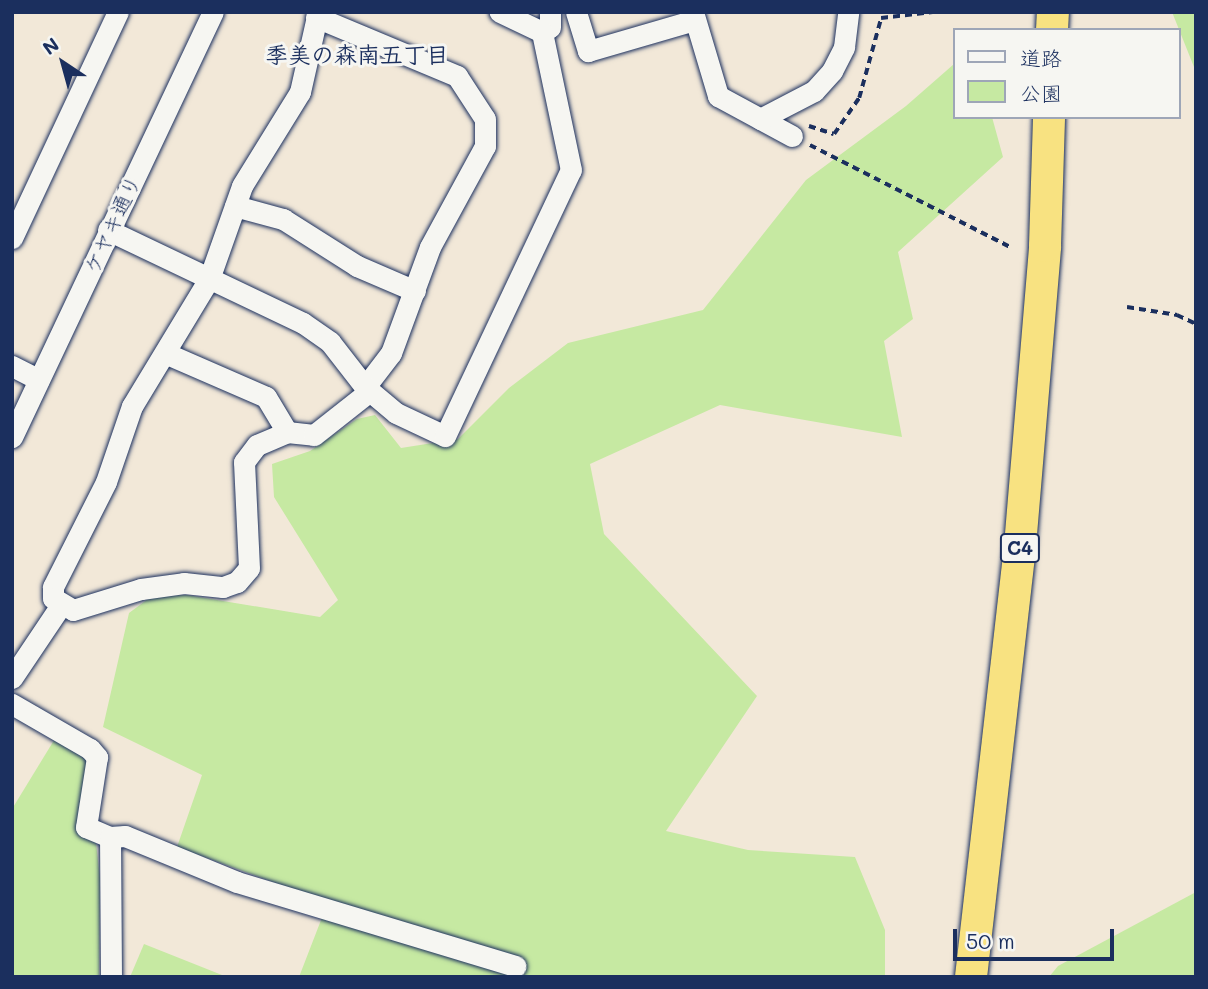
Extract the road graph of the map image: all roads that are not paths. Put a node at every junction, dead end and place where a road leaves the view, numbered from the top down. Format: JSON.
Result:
{"nodes":[{"id":1,"x":118,"y":12,"type":"edge"},
{"id":2,"x":213,"y":12,"type":"edge"},
{"id":3,"x":500,"y":12,"type":"edge"},
{"id":4,"x":848,"y":12,"type":"edge"},
{"id":5,"x":317,"y":14,"type":"edge"},
{"id":6,"x":694,"y":16,"type":"edge"},
{"id":7,"x":578,"y":18,"type":"edge"},
{"id":8,"x":546,"y":22,"type":"edge"},
{"id":9,"x":760,"y":119,"type":"junction"},
{"id":10,"x":1049,"y":119,"type":"edge"},
{"id":11,"x":792,"y":136,"type":"road end"},
{"id":12,"x":235,"y":206,"type":"junction"},
{"id":13,"x":108,"y":230,"type":"junction"},
{"id":14,"x":12,"y":238,"type":"edge"},
{"id":15,"x":209,"y":279,"type":"junction"},
{"id":16,"x":415,"y":291,"type":"junction"},
{"id":17,"x":165,"y":353,"type":"junction"},
{"id":18,"x":12,"y":366,"type":"edge"},
{"id":19,"x":39,"y":380,"type":"junction"},
{"id":20,"x":367,"y":389,"type":"junction"},
{"id":21,"x":287,"y":432,"type":"junction"},
{"id":22,"x":12,"y":437,"type":"edge"},
{"id":23,"x":61,"y":605,"type":"junction"},
{"id":24,"x":12,"y":678,"type":"edge"},
{"id":25,"x":12,"y":704,"type":"edge"},
{"id":26,"x":110,"y":837,"type":"junction"},
{"id":27,"x":516,"y":966,"type":"dead end"},
{"id":28,"x":111,"y":977,"type":"edge"},
{"id":29,"x":971,"y":977,"type":"edge"}],
"edges":[{"from":1,"to":14,"type":"street"},
{"from":2,"to":13,"type":"street","name":"ケヤキ通り"},
{"from":3,"to":8,"type":"street"},
{"from":4,"to":9,"type":"street"},
{"from":5,"to":12,"type":"street"},
{"from":5,"to":16,"type":"street"},
{"from":6,"to":7,"type":"street"},
{"from":6,"to":9,"type":"street"},
{"from":7,"to":8,"type":"street"},
{"from":8,"to":20,"type":"street"},
{"from":9,"to":11,"type":"street"},
{"from":10,"to":29,"type":"highway","number":"C4"},
{"from":12,"to":15,"type":"street"},
{"from":12,"to":16,"type":"street"},
{"from":13,"to":15,"type":"street"},
{"from":13,"to":19,"type":"street","name":"ケヤキ通り"},
{"from":15,"to":17,"type":"street"},
{"from":15,"to":20,"type":"street"},
{"from":16,"to":20,"type":"street"},
{"from":17,"to":21,"type":"street"},
{"from":17,"to":23,"type":"street"},
{"from":18,"to":19,"type":"street"},
{"from":19,"to":22,"type":"street","name":"ケヤキ通り"},
{"from":20,"to":21,"type":"street"},
{"from":21,"to":23,"type":"street"},
{"from":23,"to":24,"type":"street"},
{"from":25,"to":26,"type":"street"},
{"from":26,"to":27,"type":"street"},
{"from":26,"to":28,"type":"street"}]}
